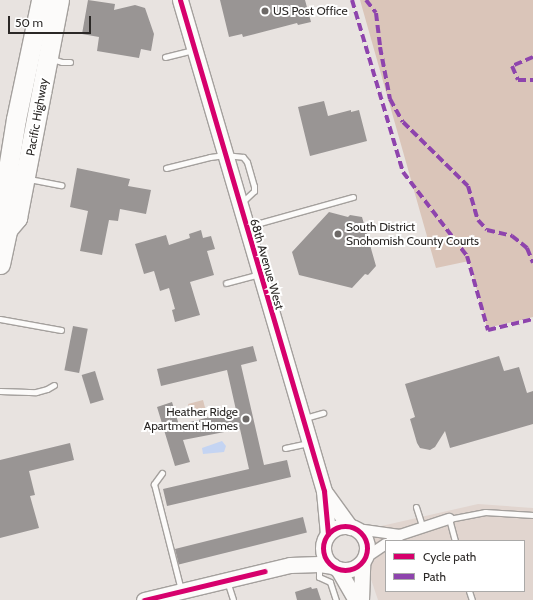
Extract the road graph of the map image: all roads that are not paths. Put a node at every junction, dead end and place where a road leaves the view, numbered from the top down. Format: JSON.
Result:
{"nodes":[{"id":1,"x":41,"y":0,"type":"edge"},
{"id":2,"x":59,"y":0,"type":"edge"},
{"id":3,"x":180,"y":0,"type":"edge"},
{"id":4,"x":194,"y":50,"type":"junction"},
{"id":5,"x":47,"y":57,"type":"junction"},
{"id":6,"x":165,"y":57,"type":"dead end"},
{"id":7,"x":70,"y":62,"type":"dead end"},
{"id":8,"x":225,"y":155,"type":"junction"},
{"id":9,"x":166,"y":168,"type":"dead end"},
{"id":10,"x":4,"y":175,"type":"edge"},
{"id":11,"x":26,"y":178,"type":"junction"},
{"id":12,"x":61,"y":185,"type":"dead end"},
{"id":13,"x":353,"y":197,"type":"dead end"},
{"id":14,"x":2,"y":200,"type":"edge"},
{"id":15,"x":246,"y":227,"type":"junction"},
{"id":16,"x":7,"y":230,"type":"junction"},
{"id":17,"x":0,"y":264,"type":"edge"},
{"id":18,"x":259,"y":274,"type":"junction"},
{"id":19,"x":226,"y":283,"type":"dead end"},
{"id":20,"x":0,"y":319,"type":"edge"},
{"id":21,"x":61,"y":330,"type":"dead end"},
{"id":22,"x":54,"y":385,"type":"dead end"},
{"id":23,"x":0,"y":391,"type":"edge"},
{"id":24,"x":323,"y":413,"type":"dead end"},
{"id":25,"x":302,"y":418,"type":"junction"},
{"id":26,"x":309,"y":443,"type":"junction"},
{"id":27,"x":285,"y":448,"type":"dead end"},
{"id":28,"x":162,"y":472,"type":"dead end"},
{"id":29,"x":324,"y":491,"type":"junction"},
{"id":30,"x":416,"y":507,"type":"dead end"},
{"id":31,"x":533,"y":514,"type":"edge"},
{"id":32,"x":449,"y":519,"type":"junction"},
{"id":33,"x":354,"y":528,"type":"junction"},
{"id":34,"x":423,"y":528,"type":"junction"},
{"id":35,"x":400,"y":535,"type":"junction"},
{"id":36,"x":326,"y":537,"type":"junction"},
{"id":37,"x":392,"y":540,"type":"edge"},
{"id":38,"x":455,"y":540,"type":"edge"},
{"id":39,"x":385,"y":545,"type":"edge"},
{"id":40,"x":363,"y":560,"type":"junction"},
{"id":41,"x":290,"y":564,"type":"junction"},
{"id":42,"x":330,"y":566,"type":"junction"},
{"id":43,"x":227,"y":580,"type":"junction"},
{"id":44,"x":181,"y":591,"type":"junction"},
{"id":45,"x":233,"y":599,"type":"edge"},
{"id":46,"x":144,"y":600,"type":"edge"},
{"id":47,"x":336,"y":600,"type":"edge"},
{"id":48,"x":356,"y":600,"type":"edge"},
{"id":49,"x":361,"y":600,"type":"edge"}],
"edges":[{"from":1,"to":10,"type":"highway","name":"Pacific Highway"},
{"from":2,"to":5,"type":"highway","name":"Pacific Highway"},
{"from":3,"to":4,"type":"street","name":"68th Avenue West"},
{"from":4,"to":6,"type":"lane"},
{"from":4,"to":8,"type":"street","name":"68th Avenue West"},
{"from":5,"to":7,"type":"lane"},
{"from":5,"to":11,"type":"highway","name":"Pacific Highway"},
{"from":8,"to":9,"type":"lane"},
{"from":8,"to":15,"type":"street","name":"68th Avenue West"},
{"from":10,"to":14,"type":"highway","name":"Pacific Highway"},
{"from":11,"to":12,"type":"lane"},
{"from":11,"to":16,"type":"highway","name":"Pacific Highway"},
{"from":13,"to":15,"type":"lane"},
{"from":14,"to":16,"type":"highway","name":"Pacific Highway"},
{"from":15,"to":18,"type":"street","name":"68th Avenue West"},
{"from":16,"to":17,"type":"highway","name":"Pacific Highway"},
{"from":18,"to":19,"type":"lane"},
{"from":18,"to":25,"type":"street","name":"68th Avenue West"},
{"from":20,"to":21,"type":"lane"},
{"from":22,"to":23,"type":"lane"},
{"from":24,"to":25,"type":"lane"},
{"from":25,"to":26,"type":"street","name":"68th Avenue West"},
{"from":26,"to":27,"type":"lane"},
{"from":26,"to":29,"type":"street","name":"68th Avenue West"},
{"from":28,"to":44,"type":"lane"},
{"from":29,"to":33,"type":"street","name":"68th Avenue West"},
{"from":29,"to":36,"type":"street","name":"68th Avenue West"},
{"from":30,"to":34,"type":"lane"},
{"from":31,"to":32,"type":"lane"},
{"from":32,"to":34,"type":"street"},
{"from":32,"to":38,"type":"lane"},
{"from":33,"to":35,"type":"street"},
{"from":33,"to":36,"type":"street"},
{"from":33,"to":40,"type":"street"},
{"from":34,"to":35,"type":"street"},
{"from":35,"to":37,"type":"street"},
{"from":36,"to":41,"type":"street"},
{"from":36,"to":42,"type":"street"},
{"from":39,"to":40,"type":"street"},
{"from":40,"to":42,"type":"street"},
{"from":40,"to":49,"type":"street"},
{"from":41,"to":42,"type":"street"},
{"from":41,"to":43,"type":"street"},
{"from":42,"to":47,"type":"lane"},
{"from":42,"to":48,"type":"street"},
{"from":43,"to":44,"type":"street"},
{"from":43,"to":45,"type":"lane"},
{"from":44,"to":46,"type":"street"}]}
